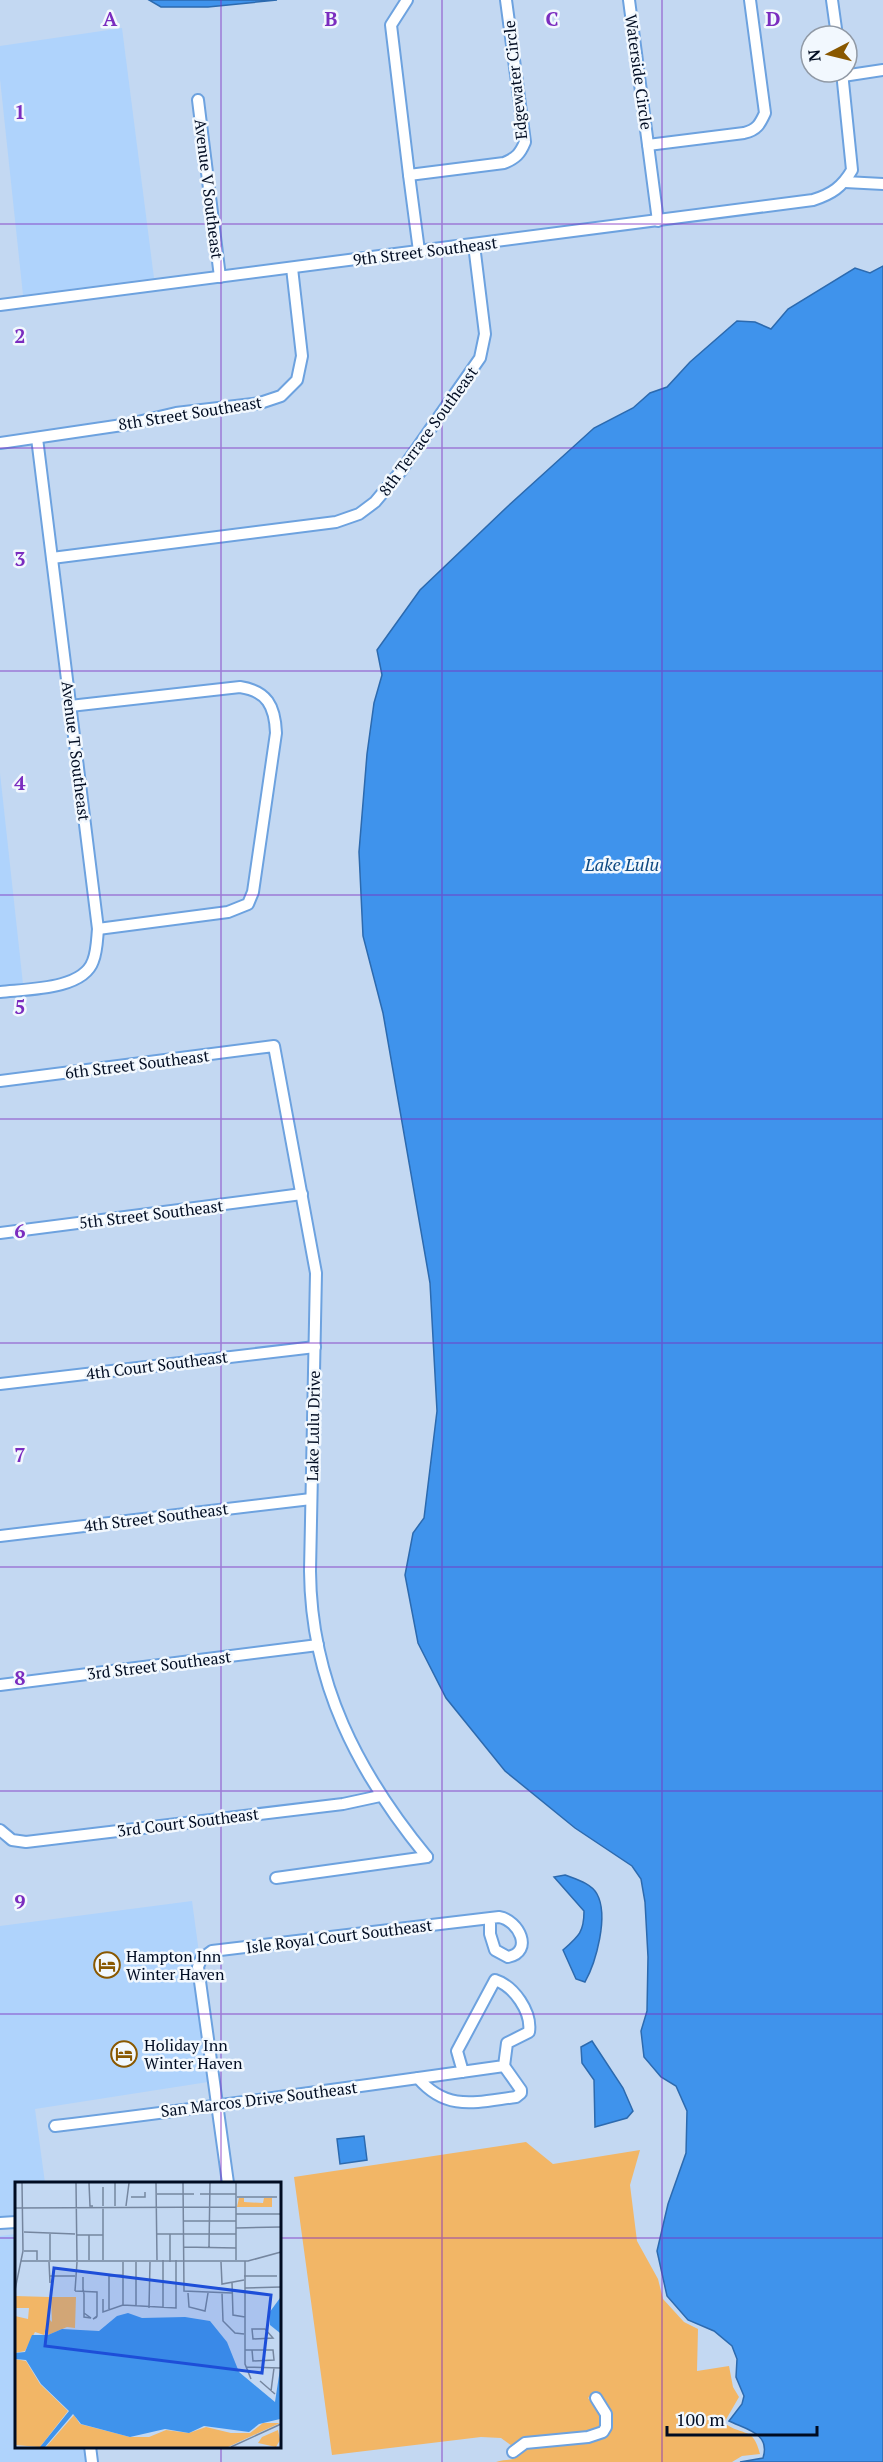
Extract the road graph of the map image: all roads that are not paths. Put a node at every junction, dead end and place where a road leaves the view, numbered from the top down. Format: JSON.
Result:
{"nodes":[{"id":1,"x":407,"y":0,"type":"edge"},
{"id":2,"x":506,"y":0,"type":"edge"},
{"id":3,"x":629,"y":0,"type":"edge"},
{"id":4,"x":750,"y":0,"type":"edge"},
{"id":5,"x":832,"y":0,"type":"edge"},
{"id":6,"x":835,"y":24,"type":"edge"},
{"id":7,"x":883,"y":70,"type":"edge"},
{"id":8,"x":859,"y":72,"type":"edge"},
{"id":9,"x":844,"y":84,"type":"edge"},
{"id":10,"x":198,"y":100,"type":"dead end"},
{"id":11,"x":648,"y":145,"type":"junction"},
{"id":12,"x":409,"y":175,"type":"junction"},
{"id":13,"x":845,"y":182,"type":"junction"},
{"id":14,"x":883,"y":184,"type":"edge"},
{"id":15,"x":658,"y":221,"type":"junction"},
{"id":16,"x":474,"y":245,"type":"junction"},
{"id":17,"x":419,"y":251,"type":"junction"},
{"id":18,"x":292,"y":268,"type":"junction"},
{"id":19,"x":220,"y":277,"type":"junction"},
{"id":20,"x":0,"y":305,"type":"edge"},
{"id":21,"x":37,"y":438,"type":"junction"},
{"id":22,"x":0,"y":443,"type":"edge"},
{"id":23,"x":52,"y":558,"type":"junction"},
{"id":24,"x":70,"y":706,"type":"junction"},
{"id":25,"x":98,"y":929,"type":"junction"},
{"id":26,"x":0,"y":992,"type":"edge"},
{"id":27,"x":274,"y":1046,"type":"joint"},
{"id":28,"x":0,"y":1081,"type":"edge"},
{"id":29,"x":302,"y":1194,"type":"junction"},
{"id":30,"x":0,"y":1233,"type":"edge"},
{"id":31,"x":315,"y":1347,"type":"junction"},
{"id":32,"x":0,"y":1384,"type":"edge"},
{"id":33,"x":311,"y":1499,"type":"junction"},
{"id":34,"x":0,"y":1536,"type":"edge"},
{"id":35,"x":318,"y":1645,"type":"junction"},
{"id":36,"x":0,"y":1685,"type":"edge"},
{"id":37,"x":380,"y":1796,"type":"junction"},
{"id":38,"x":0,"y":1830,"type":"edge"},
{"id":39,"x":276,"y":1878,"type":"dead end"},
{"id":40,"x":490,"y":1918,"type":"dead end"},
{"id":41,"x":504,"y":2066,"type":"junction"},
{"id":42,"x":464,"y":2072,"type":"junction"},
{"id":43,"x":418,"y":2078,"type":"junction"},
{"id":44,"x":217,"y":2105,"type":"junction"},
{"id":45,"x":55,"y":2126,"type":"dead end"},
{"id":46,"x":228,"y":2182,"type":"edge"},
{"id":47,"x":15,"y":2222,"type":"edge"},
{"id":48,"x":0,"y":2223,"type":"edge"},
{"id":49,"x":596,"y":2398,"type":"dead end"},
{"id":50,"x":90,"y":2447,"type":"edge"},
{"id":51,"x":513,"y":2452,"type":"dead end"},
{"id":52,"x":92,"y":2462,"type":"edge"}],
"edges":[{"from":1,"to":12,"type":"street"},
{"from":2,"to":12,"type":"street","name":"Edgewater Circle"},
{"from":3,"to":11,"type":"street","name":"Waterside Circle"},
{"from":4,"to":11,"type":"street","name":"Waterside Circle"},
{"from":5,"to":6,"type":"street"},
{"from":7,"to":8,"type":"street"},
{"from":9,"to":13,"type":"street"},
{"from":10,"to":19,"type":"street","name":"Avenue V Southeast"},
{"from":11,"to":15,"type":"street","name":"Waterside Circle"},
{"from":12,"to":17,"type":"street"},
{"from":13,"to":14,"type":"street"},
{"from":13,"to":15,"type":"street","name":"9th Street Southeast"},
{"from":15,"to":16,"type":"street","name":"9th Street Southeast"},
{"from":16,"to":17,"type":"street","name":"9th Street Southeast"},
{"from":16,"to":23,"type":"street","name":"8th Terrace Southeast"},
{"from":17,"to":18,"type":"street","name":"9th Street Southeast"},
{"from":18,"to":19,"type":"street","name":"9th Street Southeast"},
{"from":18,"to":21,"type":"street","name":"8th Street Southeast"},
{"from":19,"to":20,"type":"street","name":"9th Street Southeast"},
{"from":21,"to":22,"type":"street","name":"8th Street Southeast"},
{"from":21,"to":23,"type":"street","name":"Avenue T Southeast"},
{"from":23,"to":24,"type":"street","name":"Avenue T Southeast"},
{"from":24,"to":25,"type":"street","name":"Avenue T Southeast"},
{"from":24,"to":25,"type":"street"},
{"from":25,"to":26,"type":"street","name":"Avenue T Southeast"},
{"from":27,"to":28,"type":"street","name":"6th Street Southeast"},
{"from":27,"to":29,"type":"street","name":"Lake Lulu Drive"},
{"from":29,"to":30,"type":"street","name":"5th Street Southeast"},
{"from":29,"to":31,"type":"street","name":"Lake Lulu Drive"},
{"from":31,"to":32,"type":"street","name":"4th Court Southeast"},
{"from":31,"to":33,"type":"street","name":"Lake Lulu Drive"},
{"from":33,"to":34,"type":"street","name":"4th Street Southeast"},
{"from":33,"to":35,"type":"street","name":"Lake Lulu Drive"},
{"from":35,"to":36,"type":"street","name":"3rd Street Southeast"},
{"from":35,"to":37,"type":"street","name":"Lake Lulu Drive"},
{"from":37,"to":38,"type":"street","name":"3rd Court Southeast"},
{"from":37,"to":39,"type":"street"},
{"from":40,"to":44,"type":"street","name":"Isle Royal Court Southeast"},
{"from":41,"to":42,"type":"street","name":"San Marcos Drive Southeast"},
{"from":41,"to":42,"type":"street"},
{"from":41,"to":43,"type":"street"},
{"from":42,"to":43,"type":"street","name":"San Marcos Drive Southeast"},
{"from":43,"to":44,"type":"street","name":"San Marcos Drive Southeast"},
{"from":44,"to":45,"type":"street","name":"San Marcos Drive Southeast"},
{"from":44,"to":46,"type":"street","name":"Isle Royal Court Southeast"},
{"from":47,"to":48,"type":"street"},
{"from":49,"to":51,"type":"street"},
{"from":50,"to":52,"type":"street"}]}
